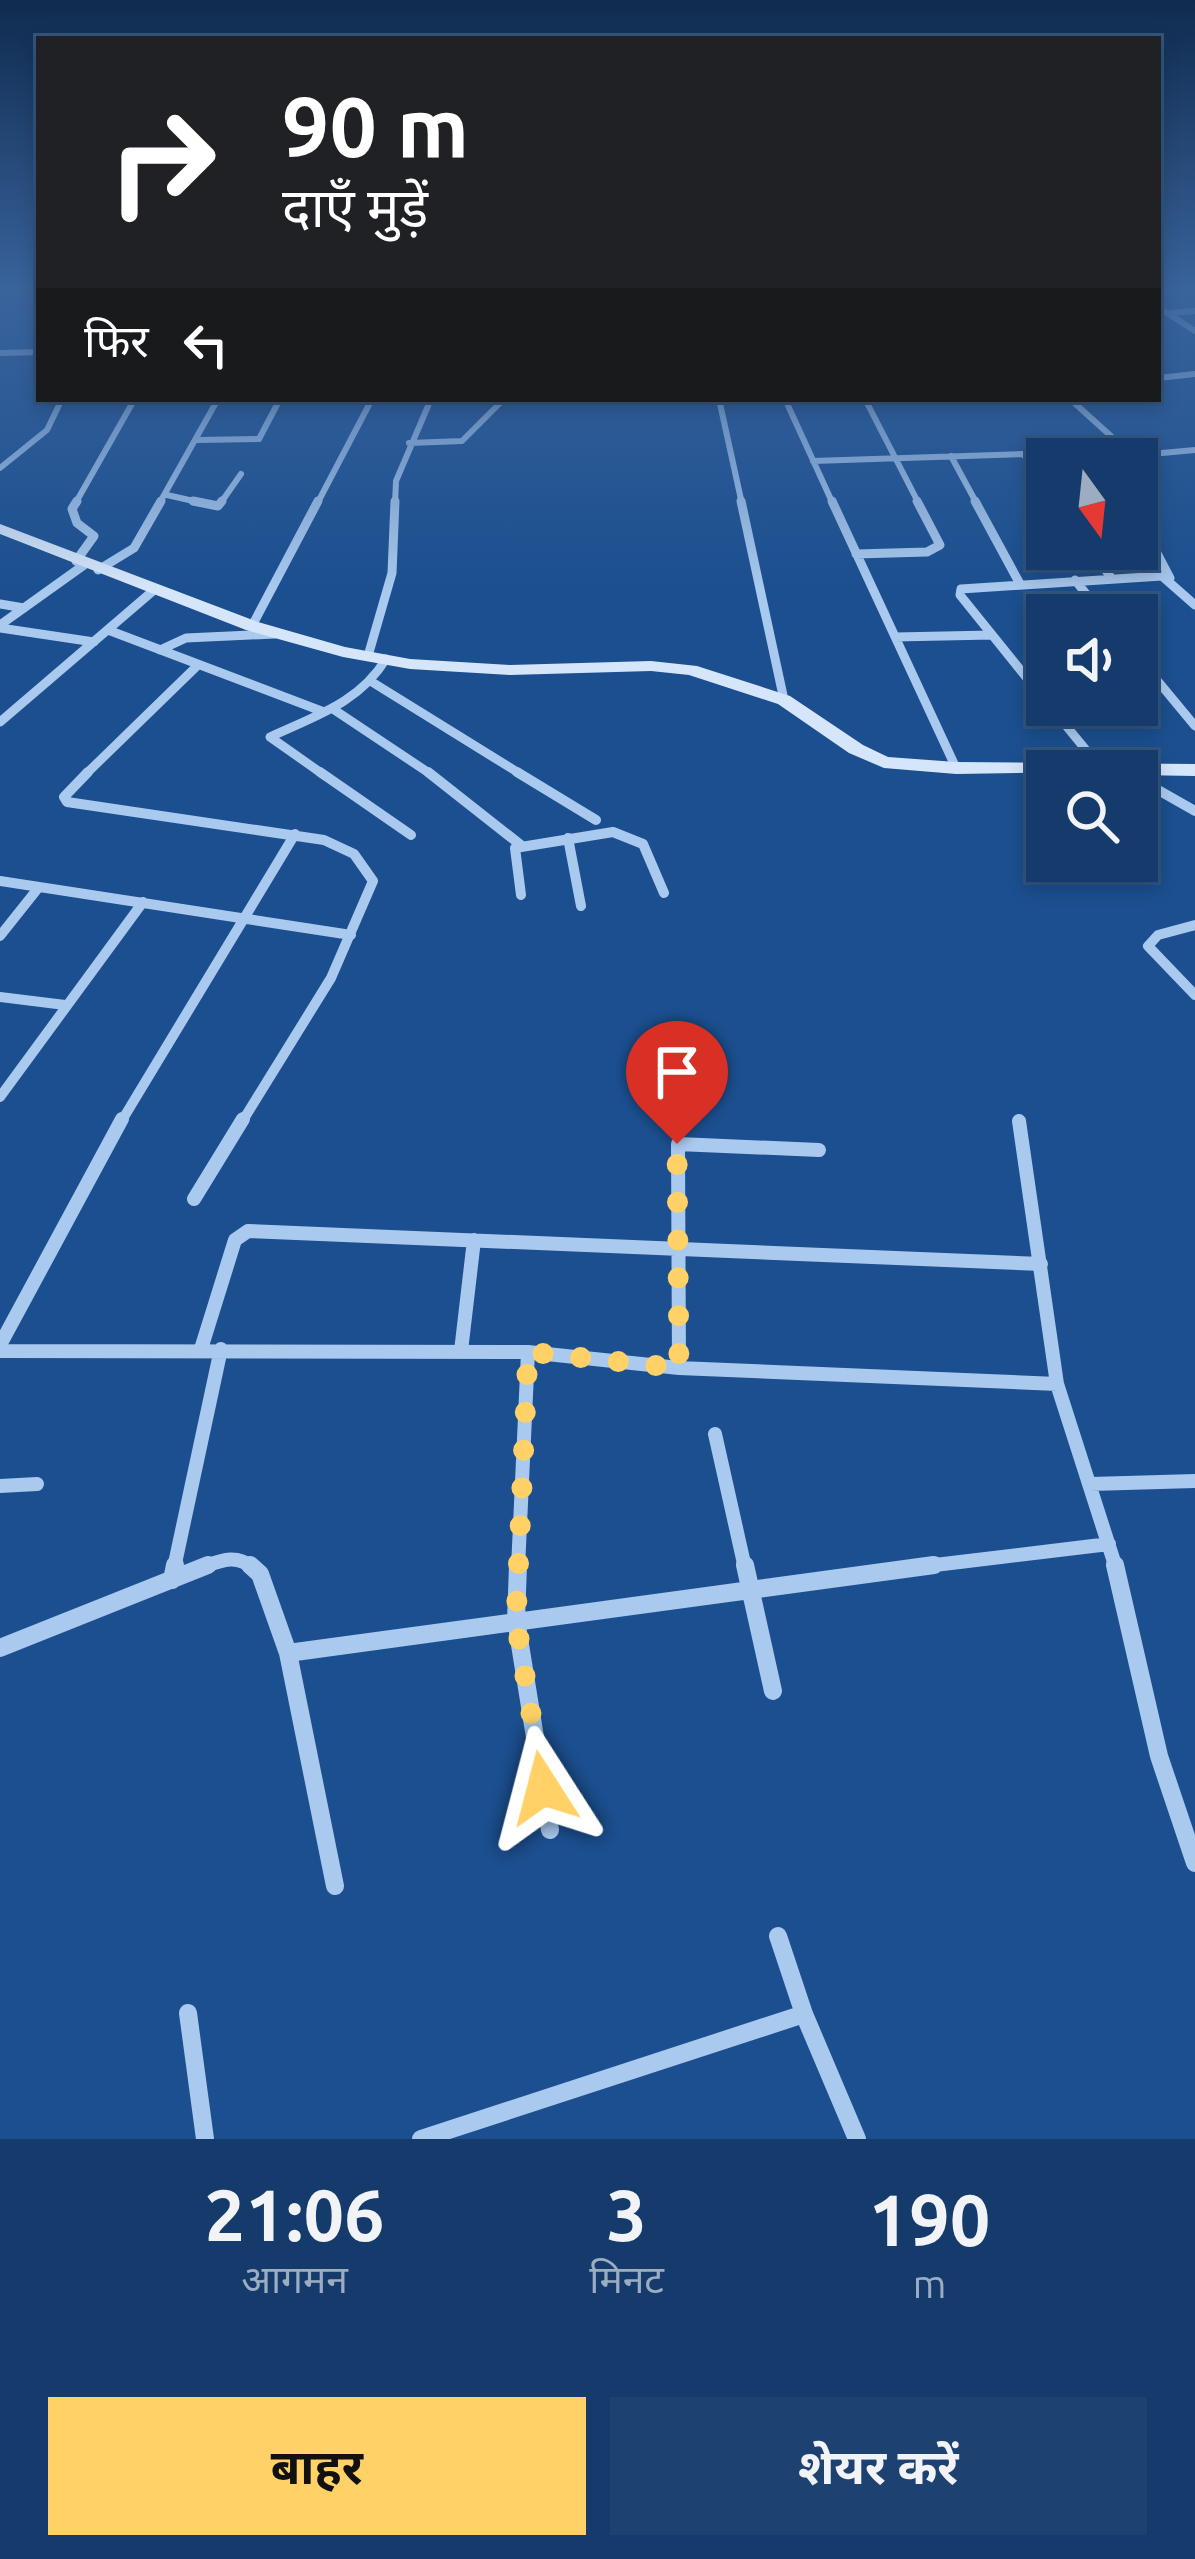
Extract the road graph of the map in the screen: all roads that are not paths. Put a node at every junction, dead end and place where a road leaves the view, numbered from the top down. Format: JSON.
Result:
{"nodes":[{"id":1,"x":61,"y":402,"type":"edge"},
{"id":2,"x":133,"y":402,"type":"dead end"},
{"id":3,"x":217,"y":402,"type":"edge"},
{"id":4,"x":278,"y":402,"type":"edge"},
{"id":5,"x":370,"y":402,"type":"edge"},
{"id":6,"x":430,"y":402,"type":"edge"},
{"id":7,"x":501,"y":402,"type":"edge"},
{"id":8,"x":719,"y":402,"type":"edge"},
{"id":9,"x":786,"y":402,"type":"edge"},
{"id":10,"x":867,"y":402,"type":"edge"},
{"id":11,"x":1073,"y":402,"type":"edge"},
{"id":12,"x":1113,"y":438,"type":"edge"},
{"id":13,"x":198,"y":440,"type":"junction"},
{"id":14,"x":409,"y":443,"type":"junction"},
{"id":15,"x":1195,"y":450,"type":"edge"},
{"id":16,"x":1158,"y":454,"type":"edge"},
{"id":17,"x":951,"y":456,"type":"junction"},
{"id":18,"x":1026,"y":456,"type":"edge"},
{"id":19,"x":898,"y":458,"type":"junction"},
{"id":20,"x":813,"y":461,"type":"junction"},
{"id":21,"x":0,"y":468,"type":"edge"},
{"id":22,"x":241,"y":474,"type":"dead end"},
{"id":23,"x":167,"y":495,"type":"junction"},
{"id":24,"x":0,"y":530,"type":"edge"},
{"id":25,"x":856,"y":554,"type":"junction"},
{"id":26,"x":1158,"y":555,"type":"edge"},
{"id":27,"x":86,"y":565,"type":"junction"},
{"id":28,"x":1105,"y":570,"type":"edge"},
{"id":29,"x":1111,"y":578,"type":"junction"},
{"id":30,"x":1171,"y":579,"type":"junction"},
{"id":31,"x":1075,"y":580,"type":"junction"},
{"id":32,"x":1020,"y":584,"type":"junction"},
{"id":33,"x":154,"y":590,"type":"junction"},
{"id":34,"x":1086,"y":594,"type":"edge"},
{"id":35,"x":0,"y":604,"type":"edge"},
{"id":36,"x":1195,"y":605,"type":"edge"},
{"id":37,"x":24,"y":608,"type":"junction"},
{"id":38,"x":0,"y":626,"type":"edge"},
{"id":39,"x":252,"y":626,"type":"junction"},
{"id":40,"x":108,"y":630,"type":"junction"},
{"id":41,"x":276,"y":634,"type":"junction"},
{"id":42,"x":992,"y":634,"type":"junction"},
{"id":43,"x":895,"y":637,"type":"junction"},
{"id":44,"x":94,"y":642,"type":"junction"},
{"id":45,"x":160,"y":650,"type":"junction"},
{"id":46,"x":377,"y":658,"type":"junction"},
{"id":47,"x":198,"y":664,"type":"junction"},
{"id":48,"x":1026,"y":676,"type":"edge"},
{"id":49,"x":1158,"y":681,"type":"edge"},
{"id":50,"x":372,"y":682,"type":"junction"},
{"id":51,"x":784,"y":700,"type":"junction"},
{"id":52,"x":329,"y":711,"type":"junction"},
{"id":53,"x":0,"y":722,"type":"edge"},
{"id":54,"x":1069,"y":726,"type":"edge"},
{"id":55,"x":1195,"y":726,"type":"edge"},
{"id":56,"x":1091,"y":750,"type":"edge"},
{"id":57,"x":956,"y":768,"type":"junction"},
{"id":58,"x":1026,"y":769,"type":"edge"},
{"id":59,"x":1158,"y":770,"type":"edge"},
{"id":60,"x":1195,"y":770,"type":"edge"},
{"id":61,"x":1158,"y":793,"type":"edge"},
{"id":62,"x":1195,"y":811,"type":"edge"},
{"id":63,"x":596,"y":820,"type":"dead end"},
{"id":64,"x":295,"y":834,"type":"junction"},
{"id":65,"x":411,"y":835,"type":"dead end"},
{"id":66,"x":568,"y":838,"type":"junction"},
{"id":67,"x":522,"y":846,"type":"junction"},
{"id":68,"x":0,"y":881,"type":"edge"},
{"id":69,"x":39,"y":887,"type":"junction"},
{"id":70,"x":664,"y":893,"type":"dead end"},
{"id":71,"x":521,"y":895,"type":"dead end"},
{"id":72,"x":142,"y":902,"type":"junction"},
{"id":73,"x":581,"y":906,"type":"dead end"},
{"id":74,"x":238,"y":918,"type":"junction"},
{"id":75,"x":1195,"y":925,"type":"edge"},
{"id":76,"x":351,"y":935,"type":"junction"},
{"id":77,"x":0,"y":936,"type":"edge"},
{"id":78,"x":1195,"y":994,"type":"edge"},
{"id":79,"x":0,"y":997,"type":"edge"},
{"id":80,"x":65,"y":1005,"type":"junction"},
{"id":81,"x":8,"y":1073,"type":"edge"},
{"id":82,"x":0,"y":1097,"type":"edge"},
{"id":83,"x":1018,"y":1120,"type":"dead end"},
{"id":84,"x":819,"y":1150,"type":"dead end"},
{"id":85,"x":194,"y":1198,"type":"dead end"},
{"id":86,"x":474,"y":1240,"type":"junction"},
{"id":87,"x":677,"y":1250,"type":"junction"},
{"id":88,"x":1041,"y":1264,"type":"junction"},
{"id":89,"x":0,"y":1348,"type":"edge"},
{"id":90,"x":201,"y":1349,"type":"junction"},
{"id":91,"x":221,"y":1349,"type":"junction"},
{"id":92,"x":461,"y":1351,"type":"junction"},
{"id":93,"x":528,"y":1352,"type":"junction"},
{"id":94,"x":679,"y":1368,"type":"junction"},
{"id":95,"x":1057,"y":1384,"type":"junction"},
{"id":96,"x":715,"y":1434,"type":"dead end"},
{"id":97,"x":1195,"y":1480,"type":"edge"},
{"id":98,"x":37,"y":1484,"type":"dead end"},
{"id":99,"x":1091,"y":1484,"type":"junction"},
{"id":100,"x":0,"y":1486,"type":"edge"},
{"id":101,"x":1109,"y":1544,"type":"junction"},
{"id":102,"x":172,"y":1580,"type":"junction"},
{"id":103,"x":748,"y":1588,"type":"junction"},
{"id":104,"x":516,"y":1620,"type":"junction"},
{"id":105,"x":0,"y":1648,"type":"edge"},
{"id":106,"x":287,"y":1653,"type":"junction"},
{"id":107,"x":773,"y":1691,"type":"dead end"},
{"id":108,"x":550,"y":1830,"type":"dead end"},
{"id":109,"x":1195,"y":1863,"type":"edge"},
{"id":110,"x":335,"y":1886,"type":"dead end"},
{"id":111,"x":778,"y":1936,"type":"dead end"},
{"id":112,"x":188,"y":2012,"type":"dead end"},
{"id":113,"x":804,"y":2014,"type":"junction"},
{"id":114,"x":206,"y":2139,"type":"edge"},
{"id":115,"x":421,"y":2139,"type":"edge"},
{"id":116,"x":856,"y":2139,"type":"edge"}],
"edges":[{"from":1,"to":21,"type":"street"},
{"from":2,"to":27,"type":"street"},
{"from":3,"to":13,"type":"street"},
{"from":4,"to":13,"type":"street"},
{"from":5,"to":39,"type":"street"},
{"from":6,"to":14,"type":"street"},
{"from":7,"to":14,"type":"street"},
{"from":8,"to":51,"type":"street"},
{"from":9,"to":20,"type":"street"},
{"from":10,"to":19,"type":"street"},
{"from":11,"to":12,"type":"street"},
{"from":13,"to":23,"type":"street"},
{"from":14,"to":46,"type":"street"},
{"from":15,"to":16,"type":"street"},
{"from":17,"to":18,"type":"street"},
{"from":17,"to":19,"type":"street"},
{"from":17,"to":32,"type":"street"},
{"from":19,"to":20,"type":"street"},
{"from":19,"to":25,"type":"street"},
{"from":20,"to":25,"type":"street"},
{"from":22,"to":23,"type":"street"},
{"from":23,"to":27,"type":"street"},
{"from":24,"to":27,"type":"main road"},
{"from":25,"to":43,"type":"street"},
{"from":26,"to":30,"type":"street"},
{"from":27,"to":33,"type":"main road"},
{"from":27,"to":37,"type":"street"},
{"from":28,"to":29,"type":"street"},
{"from":29,"to":30,"type":"street"},
{"from":29,"to":31,"type":"street"},
{"from":30,"to":36,"type":"street"},
{"from":31,"to":32,"type":"street"},
{"from":31,"to":34,"type":"street"},
{"from":32,"to":42,"type":"street"},
{"from":33,"to":39,"type":"main road"},
{"from":33,"to":40,"type":"street"},
{"from":35,"to":37,"type":"street"},
{"from":37,"to":38,"type":"street"},
{"from":38,"to":44,"type":"street"},
{"from":39,"to":41,"type":"main road"},
{"from":40,"to":44,"type":"street"},
{"from":40,"to":45,"type":"street"},
{"from":41,"to":45,"type":"street"},
{"from":41,"to":46,"type":"main road"},
{"from":42,"to":43,"type":"street"},
{"from":42,"to":48,"type":"street"},
{"from":43,"to":57,"type":"street"},
{"from":44,"to":53,"type":"street"},
{"from":45,"to":47,"type":"street"},
{"from":46,"to":50,"type":"street"},
{"from":46,"to":51,"type":"main road"},
{"from":47,"to":52,"type":"street"},
{"from":47,"to":64,"type":"street"},
{"from":49,"to":55,"type":"street"},
{"from":50,"to":52,"type":"street"},
{"from":50,"to":63,"type":"street"},
{"from":51,"to":57,"type":"main road"},
{"from":52,"to":65,"type":"street"},
{"from":52,"to":67,"type":"street"},
{"from":54,"to":56,"type":"street"},
{"from":57,"to":58,"type":"main road"},
{"from":59,"to":60,"type":"main road"},
{"from":61,"to":62,"type":"street"},
{"from":64,"to":74,"type":"street"},
{"from":64,"to":76,"type":"street"},
{"from":66,"to":67,"type":"street"},
{"from":66,"to":70,"type":"street"},
{"from":66,"to":73,"type":"street"},
{"from":67,"to":71,"type":"street"},
{"from":68,"to":69,"type":"street"},
{"from":69,"to":72,"type":"street"},
{"from":69,"to":77,"type":"street"},
{"from":72,"to":74,"type":"street"},
{"from":72,"to":80,"type":"street"},
{"from":74,"to":76,"type":"street"},
{"from":74,"to":89,"type":"street"},
{"from":75,"to":78,"type":"street"},
{"from":76,"to":85,"type":"street"},
{"from":79,"to":80,"type":"street"},
{"from":80,"to":81,"type":"street"},
{"from":81,"to":82,"type":"street"},
{"from":83,"to":88,"type":"street"},
{"from":84,"to":87,"type":"street"},
{"from":86,"to":87,"type":"street"},
{"from":86,"to":90,"type":"street"},
{"from":86,"to":92,"type":"street"},
{"from":87,"to":88,"type":"street"},
{"from":87,"to":94,"type":"street"},
{"from":88,"to":95,"type":"street"},
{"from":89,"to":90,"type":"street"},
{"from":90,"to":91,"type":"street"},
{"from":91,"to":92,"type":"street"},
{"from":91,"to":102,"type":"street"},
{"from":92,"to":93,"type":"street"},
{"from":93,"to":94,"type":"street"},
{"from":93,"to":104,"type":"street"},
{"from":94,"to":95,"type":"street"},
{"from":95,"to":99,"type":"street"},
{"from":96,"to":103,"type":"street"},
{"from":97,"to":99,"type":"street"},
{"from":98,"to":100,"type":"street"},
{"from":99,"to":101,"type":"street"},
{"from":101,"to":103,"type":"street"},
{"from":101,"to":109,"type":"street"},
{"from":102,"to":105,"type":"street"},
{"from":102,"to":106,"type":"street"},
{"from":103,"to":104,"type":"street"},
{"from":103,"to":107,"type":"street"},
{"from":104,"to":106,"type":"street"},
{"from":104,"to":108,"type":"street"},
{"from":106,"to":110,"type":"street"},
{"from":111,"to":113,"type":"street"},
{"from":112,"to":114,"type":"street"},
{"from":113,"to":115,"type":"street"},
{"from":113,"to":116,"type":"street"}]}
